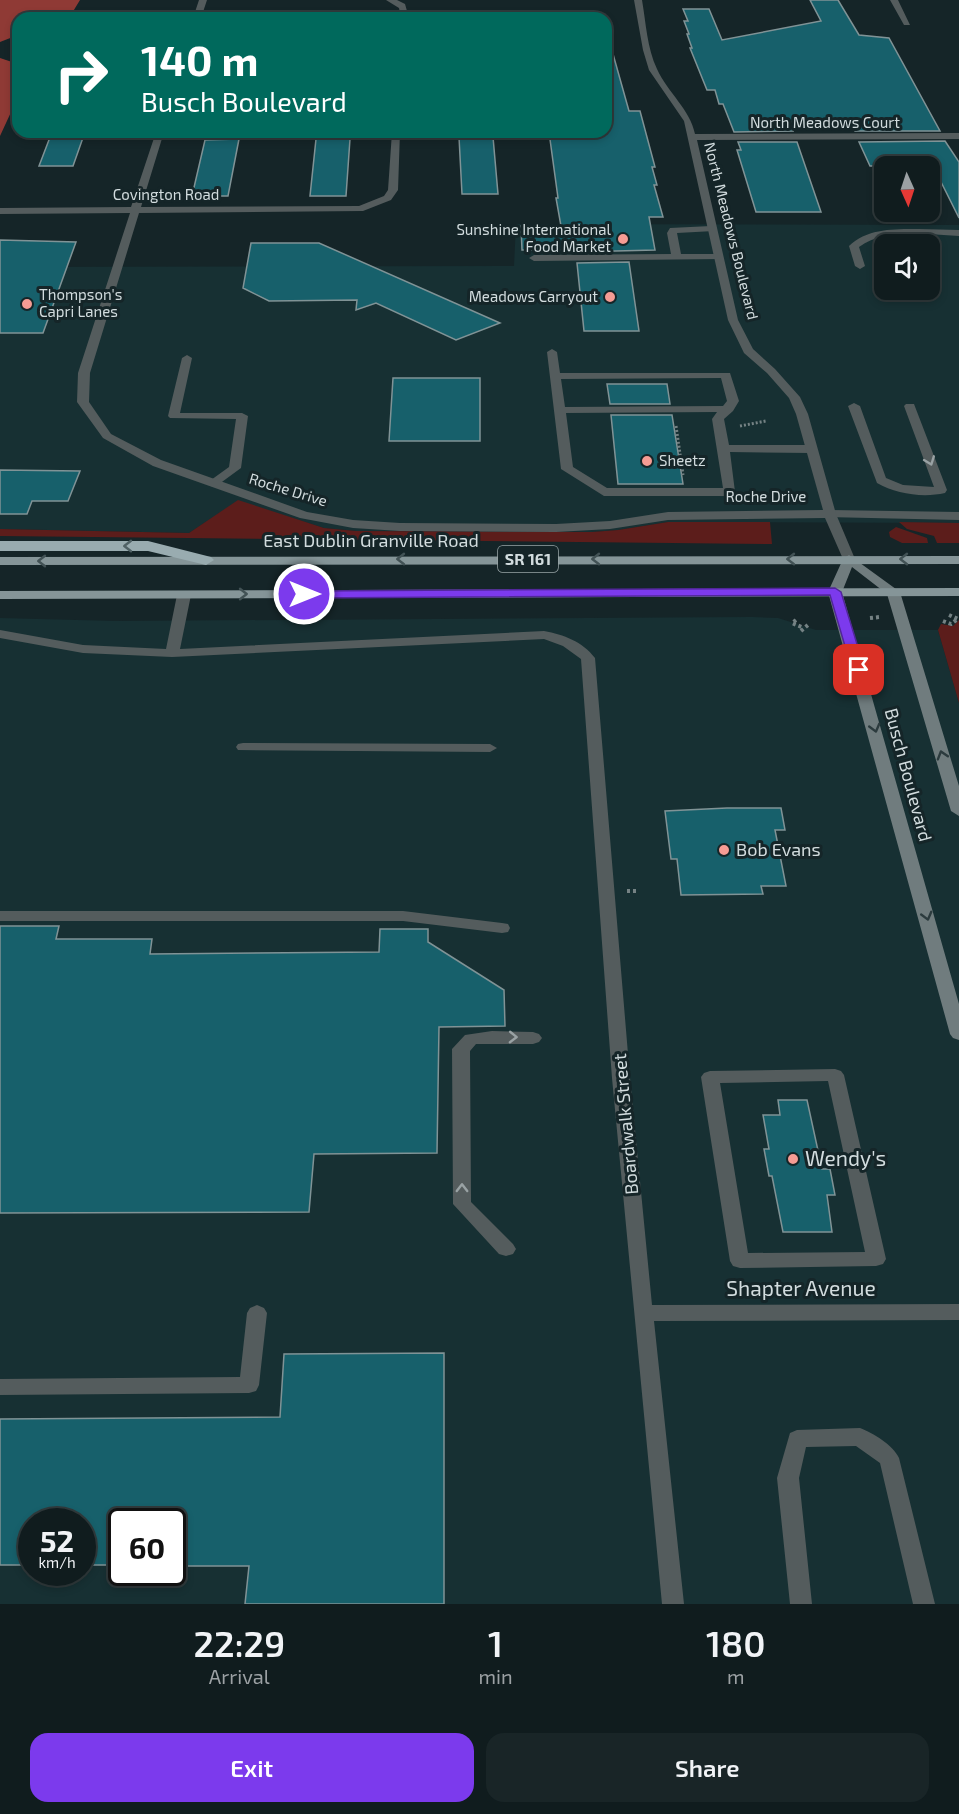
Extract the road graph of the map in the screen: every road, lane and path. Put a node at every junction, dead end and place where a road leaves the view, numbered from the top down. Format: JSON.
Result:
{"nodes":[{"id":1,"x":390,"y":0,"type":"edge"},
{"id":2,"x":638,"y":0,"type":"edge"},
{"id":3,"x":894,"y":0,"type":"edge"},
{"id":4,"x":406,"y":12,"type":"edge"},
{"id":5,"x":907,"y":23,"type":"dead end"},
{"id":6,"x":959,"y":136,"type":"edge"},
{"id":7,"x":692,"y":137,"type":"junction"},
{"id":8,"x":158,"y":138,"type":"edge"},
{"id":9,"x":396,"y":138,"type":"edge"},
{"id":10,"x":137,"y":210,"type":"junction"},
{"id":11,"x":0,"y":211,"type":"edge"},
{"id":12,"x":711,"y":229,"type":"junction"},
{"id":13,"x":959,"y":233,"type":"edge"},
{"id":14,"x":676,"y":257,"type":"junction"},
{"id":15,"x":718,"y":257,"type":"junction"},
{"id":16,"x":534,"y":258,"type":"dead end"},
{"id":17,"x":860,"y":266,"type":"dead end"},
{"id":18,"x":552,"y":352,"type":"dead end"},
{"id":19,"x":188,"y":358,"type":"dead end"},
{"id":20,"x":555,"y":376,"type":"junction"},
{"id":21,"x":854,"y":406,"type":"dead end"},
{"id":22,"x":910,"y":406,"type":"dead end"},
{"id":23,"x":729,"y":408,"type":"junction"},
{"id":24,"x":559,"y":410,"type":"junction"},
{"id":25,"x":766,"y":421,"type":"dead end"},
{"id":26,"x":686,"y":426,"type":"dead end"},
{"id":27,"x":739,"y":426,"type":"dead end"},
{"id":28,"x":724,"y":448,"type":"junction"},
{"id":29,"x":812,"y":449,"type":"junction"},
{"id":30,"x":683,"y":480,"type":"dead end"},
{"id":31,"x":215,"y":483,"type":"junction"},
{"id":32,"x":830,"y":514,"type":"junction"},
{"id":33,"x":959,"y":516,"type":"edge"},
{"id":34,"x":0,"y":546,"type":"edge"},
{"id":35,"x":849,"y":559,"type":"junction"},
{"id":36,"x":206,"y":560,"type":"junction"},
{"id":37,"x":959,"y":560,"type":"edge"},
{"id":38,"x":0,"y":561,"type":"edge"},
{"id":39,"x":835,"y":592,"type":"junction"},
{"id":40,"x":893,"y":592,"type":"junction"},
{"id":41,"x":959,"y":592,"type":"edge"},
{"id":42,"x":184,"y":595,"type":"junction"},
{"id":43,"x":0,"y":596,"type":"edge"},
{"id":44,"x":949,"y":615,"type":"dead end"},
{"id":45,"x":796,"y":620,"type":"dead end"},
{"id":46,"x":943,"y":621,"type":"dead end"},
{"id":47,"x":804,"y":628,"type":"dead end"},
{"id":48,"x":0,"y":634,"type":"edge"},
{"id":49,"x":172,"y":653,"type":"junction"},
{"id":50,"x":243,"y":747,"type":"dead end"},
{"id":51,"x":490,"y":748,"type":"dead end"},
{"id":52,"x":959,"y":811,"type":"edge"},
{"id":53,"x":0,"y":916,"type":"edge"},
{"id":54,"x":502,"y":928,"type":"dead end"},
{"id":55,"x":959,"y":1034,"type":"edge"},
{"id":56,"x":533,"y":1038,"type":"dead end"},
{"id":57,"x":710,"y":1077,"type":"joint"},
{"id":58,"x":506,"y":1249,"type":"dead end"},
{"id":59,"x":959,"y":1312,"type":"edge"},
{"id":60,"x":257,"y":1313,"type":"dead end"},
{"id":61,"x":644,"y":1313,"type":"junction"},
{"id":62,"x":0,"y":1387,"type":"edge"},
{"id":63,"x":673,"y":1604,"type":"edge"},
{"id":64,"x":801,"y":1604,"type":"edge"},
{"id":65,"x":924,"y":1604,"type":"edge"}],
"edges":[{"from":1,"to":4,"type":"street"},
{"from":2,"to":7,"type":"street","name":"North Meadows Boulevard"},
{"from":3,"to":5,"type":"street"},
{"from":6,"to":7,"type":"street","name":"North Meadows Court"},
{"from":7,"to":12,"type":"street","name":"North Meadows Boulevard"},
{"from":8,"to":10,"type":"street","name":"Roche Drive"},
{"from":9,"to":10,"type":"street","name":"Covington Road"},
{"from":10,"to":11,"type":"street","name":"Covington Road"},
{"from":10,"to":31,"type":"street","name":"Roche Drive"},
{"from":12,"to":14,"type":"street"},
{"from":12,"to":15,"type":"street","name":"North Meadows Boulevard"},
{"from":13,"to":17,"type":"street"},
{"from":14,"to":15,"type":"street"},
{"from":14,"to":16,"type":"street"},
{"from":15,"to":29,"type":"street","name":"North Meadows Boulevard"},
{"from":18,"to":20,"type":"street"},
{"from":19,"to":31,"type":"street"},
{"from":20,"to":23,"type":"street"},
{"from":20,"to":24,"type":"street"},
{"from":22,"to":21,"type":"street","one_way":true},
{"from":23,"to":24,"type":"street"},
{"from":23,"to":28,"type":"street"},
{"from":24,"to":28,"type":"street"},
{"from":25,"to":27,"type":"path"},
{"from":26,"to":30,"type":"path"},
{"from":28,"to":29,"type":"street"},
{"from":29,"to":32,"type":"street","name":"North Meadows Boulevard"},
{"from":31,"to":32,"type":"street","name":"Roche Drive"},
{"from":32,"to":33,"type":"street"},
{"from":32,"to":35,"type":"street","name":"North Meadows Boulevard"},
{"from":36,"to":34,"type":"highway","one_way":true},
{"from":35,"to":36,"type":"main road","name":"East Dublin Granville Road","number":"SR 161","one_way":true},
{"from":37,"to":35,"type":"main road","name":"East Dublin Granville Road","number":"SR 161","one_way":true},
{"from":35,"to":39,"type":"main road"},
{"from":35,"to":40,"type":"main road"},
{"from":36,"to":38,"type":"main road","name":"East Dublin Granville Road","number":"SR 161","one_way":true},
{"from":39,"to":40,"type":"main road","number":"SR 161"},
{"from":42,"to":39,"type":"main road","number":"SR 161","one_way":true},
{"from":39,"to":55,"type":"main road","name":"Busch Boulevard","one_way":true},
{"from":40,"to":41,"type":"main road","number":"SR 161"},
{"from":52,"to":40,"type":"main road","name":"Busch Boulevard","one_way":true},
{"from":42,"to":43,"type":"main road","number":"SR 161"},
{"from":42,"to":49,"type":"street"},
{"from":44,"to":46,"type":"path"},
{"from":45,"to":47,"type":"path"},
{"from":48,"to":49,"type":"street"},
{"from":49,"to":61,"type":"street","name":"Boardwalk Street"},
{"from":50,"to":51,"type":"street"},
{"from":53,"to":54,"type":"street"},
{"from":58,"to":56,"type":"street","one_way":true},
{"from":57,"to":57,"type":"street"},
{"from":59,"to":61,"type":"street","name":"Shapter Avenue"},
{"from":60,"to":62,"type":"street"},
{"from":61,"to":63,"type":"street","name":"Boardwalk Street"},
{"from":64,"to":65,"type":"street"}]}
